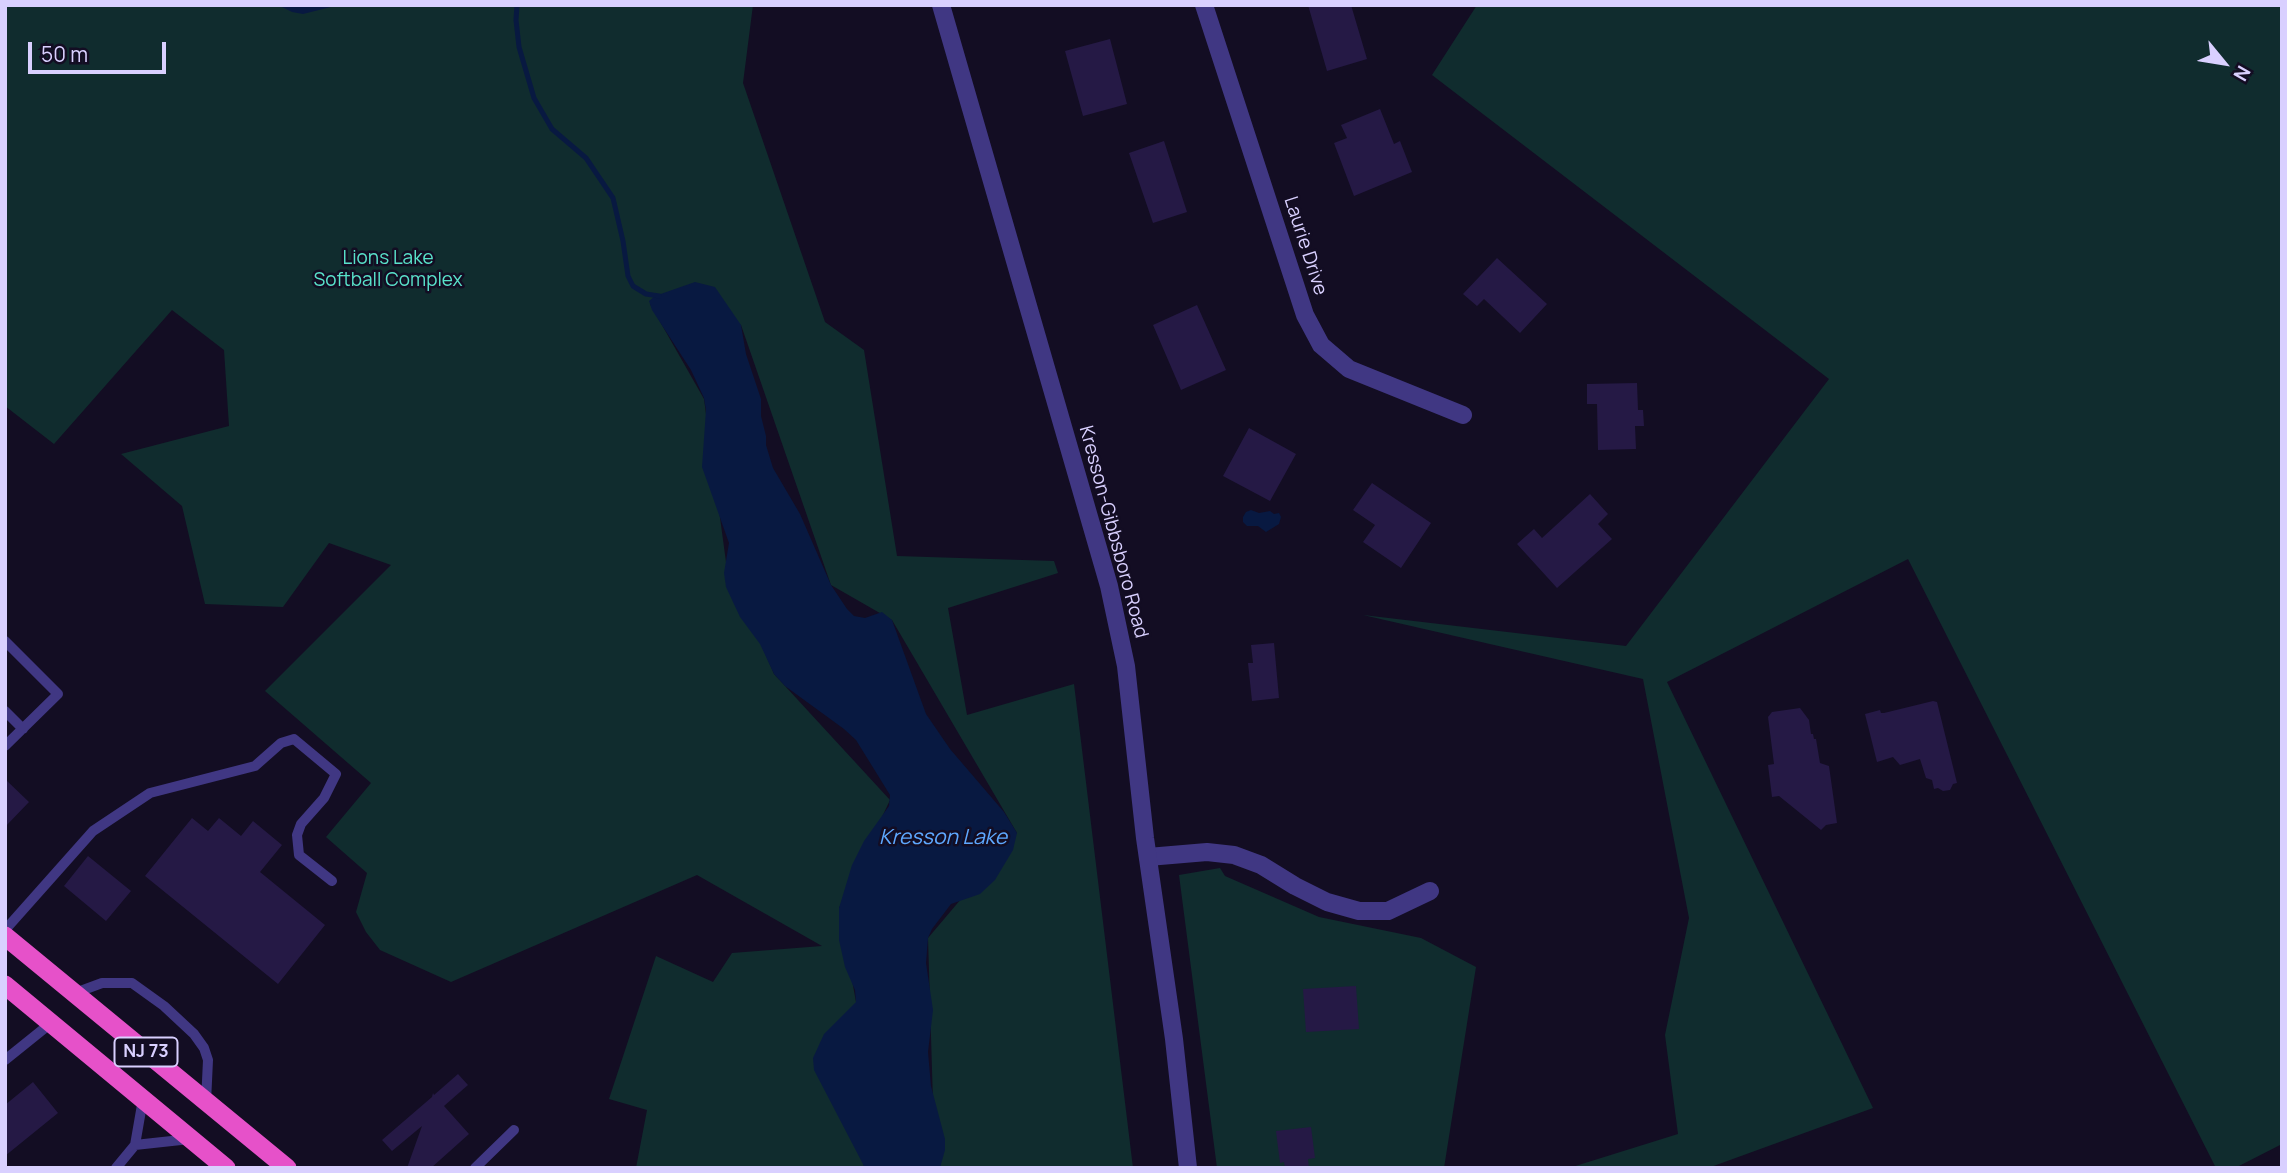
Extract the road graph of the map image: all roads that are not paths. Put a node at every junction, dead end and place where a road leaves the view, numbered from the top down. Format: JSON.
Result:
{"nodes":[{"id":1,"x":941,"y":5,"type":"edge"},
{"id":2,"x":1204,"y":5,"type":"edge"},
{"id":3,"x":1463,"y":415,"type":"dead end"},
{"id":4,"x":5,"y":641,"type":"edge"},
{"id":5,"x":5,"y":711,"type":"edge"},
{"id":6,"x":23,"y":729,"type":"junction"},
{"id":7,"x":5,"y":746,"type":"edge"},
{"id":8,"x":1148,"y":857,"type":"junction"},
{"id":9,"x":332,"y":881,"type":"dead end"},
{"id":10,"x":1430,"y":891,"type":"dead end"},
{"id":11,"x":5,"y":933,"type":"edge"},
{"id":12,"x":5,"y":985,"type":"edge"},
{"id":13,"x":75,"y":993,"type":"junction"},
{"id":14,"x":51,"y":1023,"type":"junction"},
{"id":15,"x":5,"y":1060,"type":"edge"},
{"id":16,"x":143,"y":1099,"type":"junction"},
{"id":17,"x":206,"y":1102,"type":"junction"},
{"id":18,"x":514,"y":1130,"type":"dead end"},
{"id":19,"x":192,"y":1139,"type":"junction"},
{"id":20,"x":135,"y":1145,"type":"junction"},
{"id":21,"x":116,"y":1168,"type":"edge"},
{"id":22,"x":226,"y":1168,"type":"edge"},
{"id":23,"x":287,"y":1168,"type":"edge"},
{"id":24,"x":475,"y":1168,"type":"edge"},
{"id":25,"x":1188,"y":1168,"type":"edge"}],
"edges":[{"from":1,"to":8,"type":"street","name":"Kresson-Gibbsboro Road"},
{"from":2,"to":3,"type":"street","name":"Laurie Drive"},
{"from":4,"to":6,"type":"lane"},
{"from":5,"to":6,"type":"lane"},
{"from":6,"to":7,"type":"lane"},
{"from":8,"to":10,"type":"street"},
{"from":8,"to":25,"type":"street","name":"Kresson-Gibbsboro Road"},
{"from":9,"to":11,"type":"lane"},
{"from":11,"to":13,"type":"highway","number":"NJ 73"},
{"from":12,"to":14,"type":"highway","number":"NJ 73"},
{"from":13,"to":17,"type":"highway","number":"NJ 73"},
{"from":13,"to":17,"type":"lane"},
{"from":14,"to":15,"type":"lane"},
{"from":14,"to":16,"type":"highway","number":"NJ 73"},
{"from":16,"to":19,"type":"highway","number":"NJ 73"},
{"from":16,"to":20,"type":"lane"},
{"from":17,"to":23,"type":"highway","number":"NJ 73"},
{"from":18,"to":24,"type":"lane"},
{"from":19,"to":20,"type":"lane"},
{"from":19,"to":22,"type":"highway","number":"NJ 73"},
{"from":20,"to":21,"type":"lane"}]}
